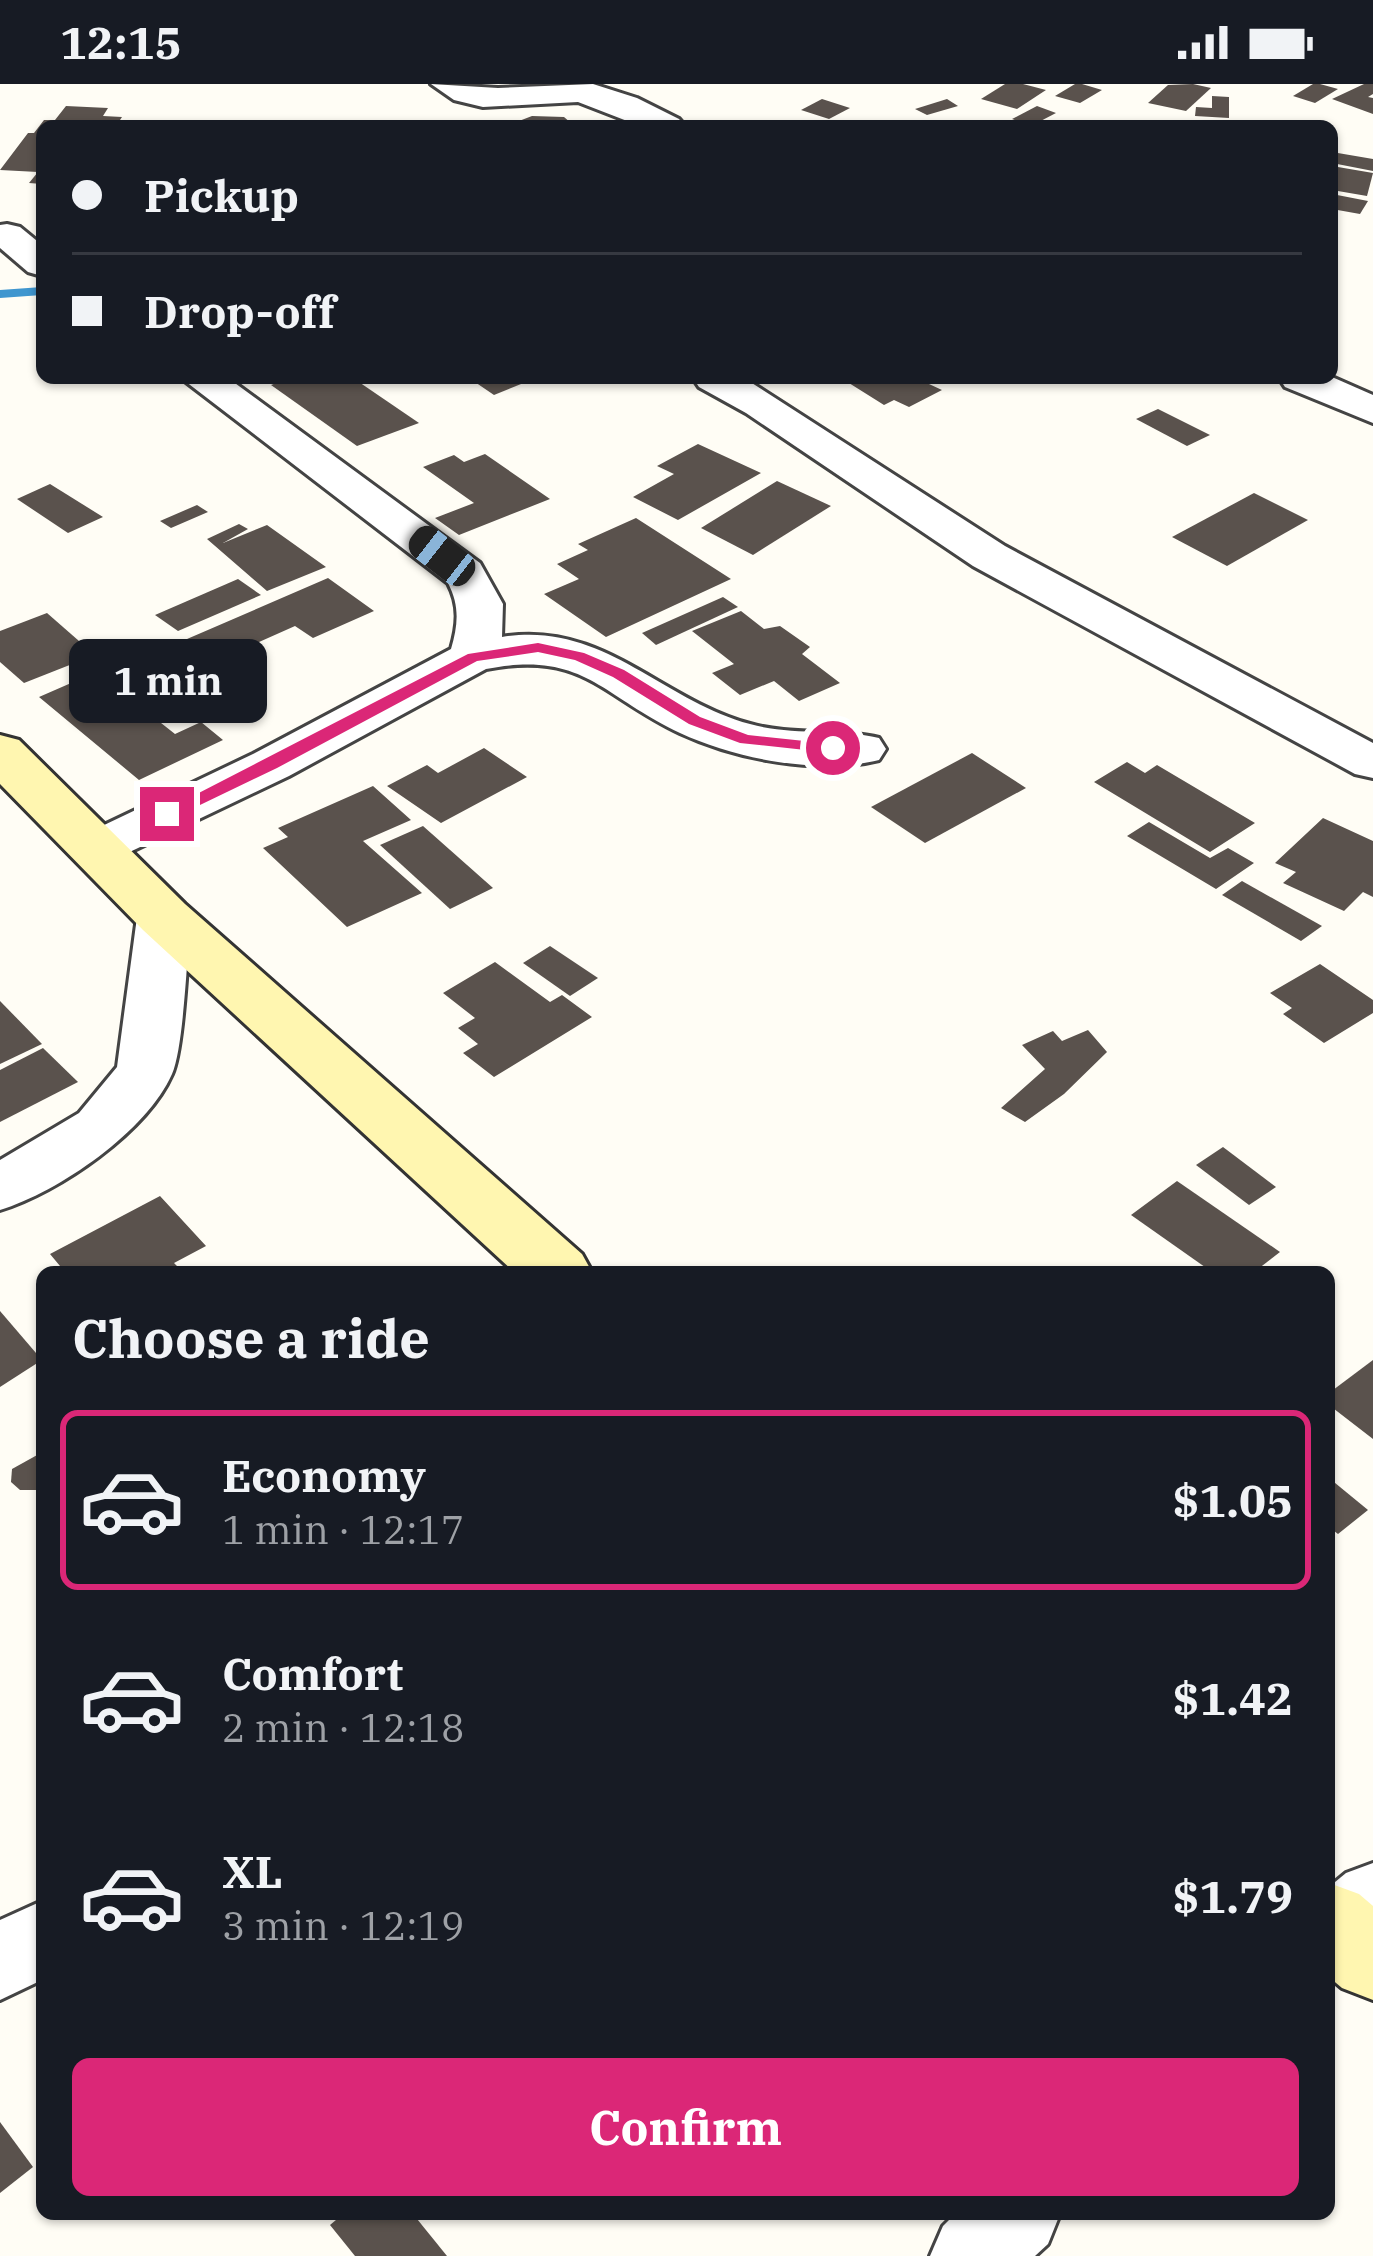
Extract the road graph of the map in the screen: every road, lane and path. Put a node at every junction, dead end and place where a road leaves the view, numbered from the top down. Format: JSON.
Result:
{"nodes":[{"id":1,"x":448,"y":84,"type":"edge"},
{"id":2,"x":655,"y":120,"type":"edge"},
{"id":3,"x":7,"y":235,"type":"dead end"},
{"id":4,"x":36,"y":259,"type":"edge"},
{"id":5,"x":210,"y":384,"type":"edge"},
{"id":6,"x":726,"y":384,"type":"edge"},
{"id":7,"x":1314,"y":384,"type":"edge"},
{"id":8,"x":1373,"y":410,"type":"edge"},
{"id":9,"x":473,"y":657,"type":"junction"},
{"id":10,"x":861,"y":748,"type":"dead end"},
{"id":11,"x":0,"y":752,"type":"edge"},
{"id":12,"x":1373,"y":763,"type":"edge"},
{"id":13,"x":97,"y":848,"type":"junction"},
{"id":14,"x":164,"y":917,"type":"junction"},
{"id":15,"x":0,"y":1188,"type":"edge"},
{"id":16,"x":551,"y":1266,"type":"edge"},
{"id":17,"x":36,"y":1941,"type":"edge"},
{"id":18,"x":0,"y":1963,"type":"edge"}],
"edges":[{"from":1,"to":2,"type":"street"},
{"from":3,"to":4,"type":"street"},
{"from":5,"to":9,"type":"street"},
{"from":6,"to":12,"type":"street"},
{"from":7,"to":8,"type":"street"},
{"from":9,"to":10,"type":"street"},
{"from":9,"to":13,"type":"street"},
{"from":11,"to":13,"type":"street"},
{"from":13,"to":14,"type":"street"},
{"from":14,"to":15,"type":"street"},
{"from":14,"to":16,"type":"street"},
{"from":17,"to":18,"type":"street"}]}
